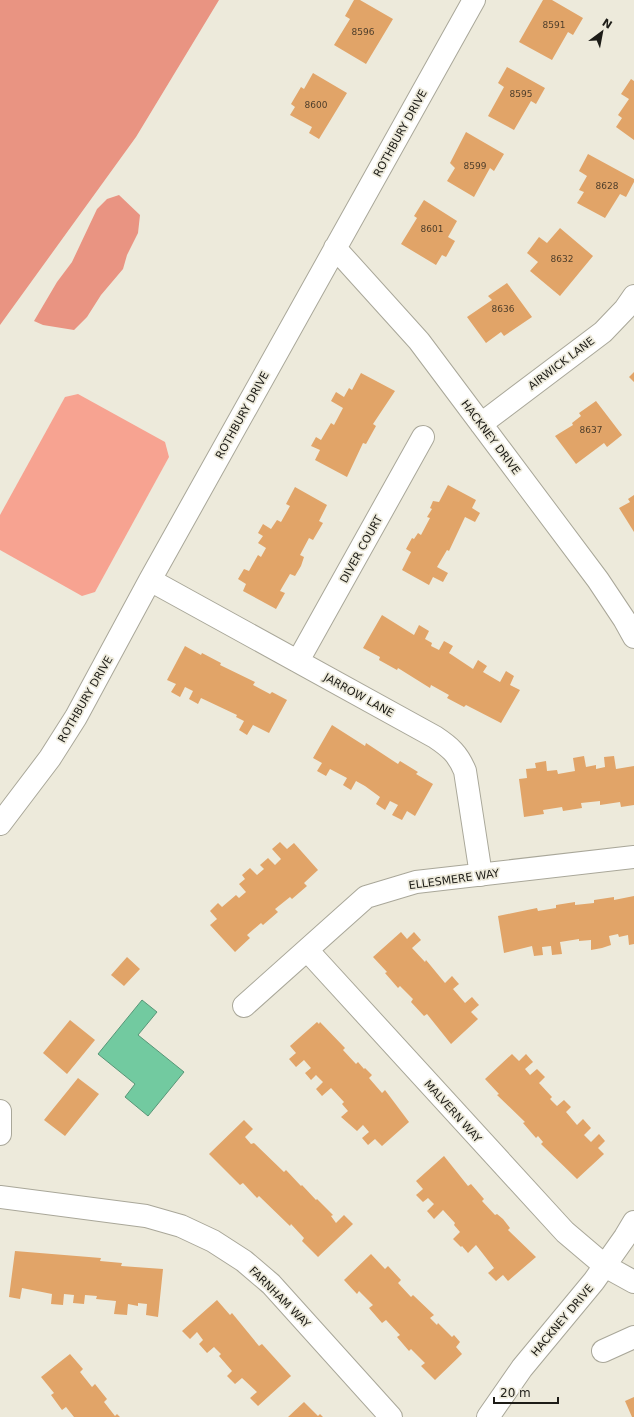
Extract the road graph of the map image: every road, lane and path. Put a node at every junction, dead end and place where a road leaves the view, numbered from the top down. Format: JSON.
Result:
{"nodes":[{"id":1,"x":474,"y":0,"type":"edge"},
{"id":2,"x":335,"y":248,"type":"junction"},
{"id":3,"x":634,"y":296,"type":"edge"},
{"id":4,"x":481,"y":424,"type":"junction"},
{"id":5,"x":423,"y":437,"type":"dead end"},
{"id":6,"x":150,"y":580,"type":"junction"},
{"id":7,"x":631,"y":623,"type":"edge"},
{"id":8,"x":298,"y":661,"type":"junction"},
{"id":9,"x":0,"y":824,"type":"edge"},
{"id":10,"x":634,"y":857,"type":"edge"},
{"id":11,"x":481,"y":875,"type":"junction"},
{"id":12,"x":307,"y":950,"type":"junction"},
{"id":13,"x":244,"y":1006,"type":"dead end"},
{"id":14,"x":0,"y":1111,"type":"edge"},
{"id":15,"x":0,"y":1134,"type":"edge"},
{"id":16,"x":0,"y":1197,"type":"edge"},
{"id":17,"x":634,"y":1222,"type":"edge"},
{"id":18,"x":605,"y":1266,"type":"junction"},
{"id":19,"x":634,"y":1282,"type":"edge"},
{"id":20,"x":634,"y":1337,"type":"edge"},
{"id":21,"x":602,"y":1351,"type":"dead end"},
{"id":22,"x":391,"y":1417,"type":"edge"},
{"id":23,"x":488,"y":1417,"type":"edge"}],
"edges":[{"from":1,"to":2,"type":"street","name":"ROTHBURY DRIVE"},
{"from":2,"to":4,"type":"street","name":"HACKNEY DRIVE"},
{"from":2,"to":6,"type":"street","name":"ROTHBURY DRIVE"},
{"from":3,"to":4,"type":"street","name":"AIRWICK LANE"},
{"from":4,"to":7,"type":"street","name":"HACKNEY DRIVE"},
{"from":5,"to":8,"type":"street","name":"DIVER COURT"},
{"from":6,"to":8,"type":"street","name":"JARROW LANE"},
{"from":6,"to":9,"type":"street","name":"ROTHBURY DRIVE"},
{"from":8,"to":11,"type":"street","name":"JARROW LANE"},
{"from":10,"to":11,"type":"street","name":"ELLESMERE WAY"},
{"from":11,"to":12,"type":"street","name":"ELLESMERE WAY"},
{"from":12,"to":13,"type":"street","name":"ELLESMERE WAY"},
{"from":12,"to":18,"type":"street","name":"MALVERN WAY"},
{"from":14,"to":15,"type":"street"},
{"from":16,"to":22,"type":"street","name":"FARNHAM WAY"},
{"from":17,"to":18,"type":"street","name":"HACKNEY DRIVE"},
{"from":18,"to":19,"type":"street","name":"MALVERN WAY"},
{"from":18,"to":23,"type":"street","name":"HACKNEY DRIVE"},
{"from":20,"to":21,"type":"street"}]}
